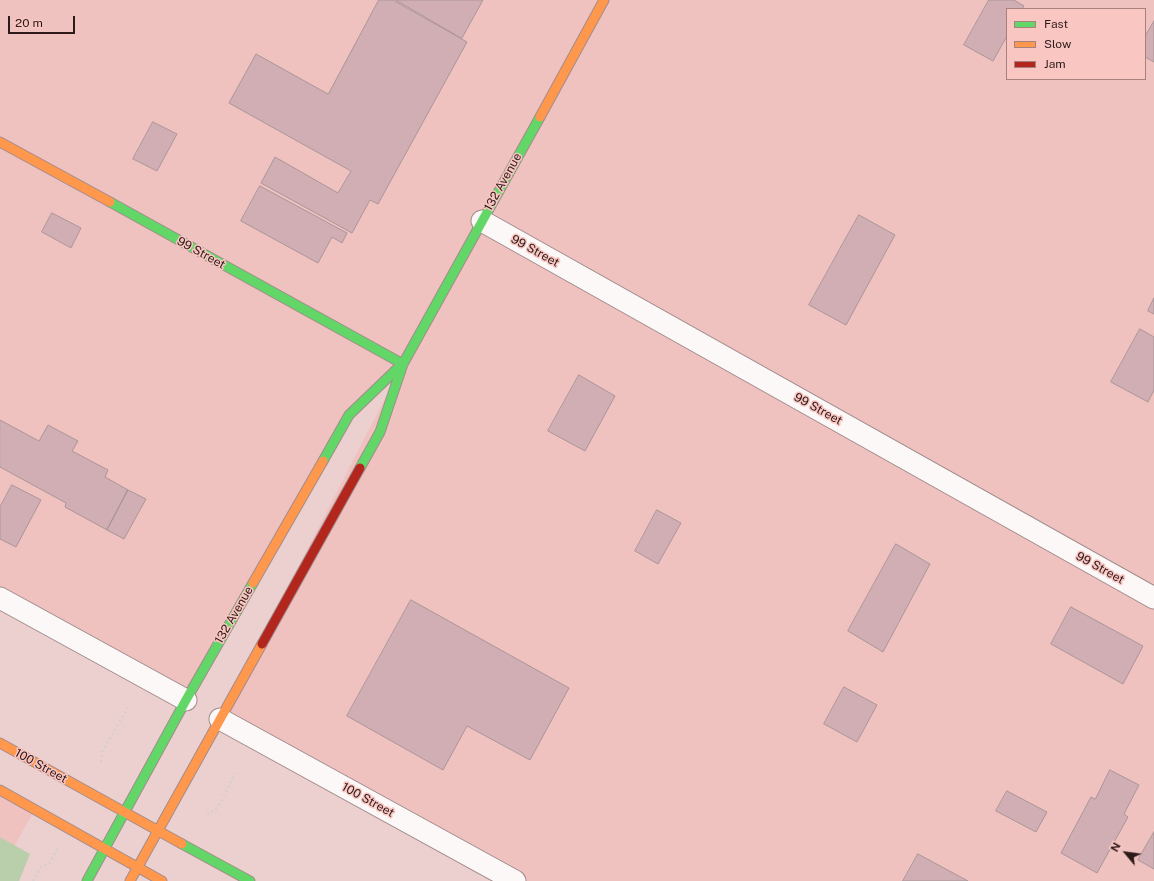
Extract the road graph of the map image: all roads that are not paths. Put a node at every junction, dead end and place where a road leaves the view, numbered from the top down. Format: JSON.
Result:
{"nodes":[{"id":1,"x":604,"y":0,"type":"edge"},
{"id":2,"x":0,"y":142,"type":"edge"},
{"id":3,"x":482,"y":221,"type":"junction"},
{"id":4,"x":403,"y":364,"type":"junction"},
{"id":5,"x":0,"y":598,"type":"edge"},
{"id":6,"x":1154,"y":598,"type":"edge"},
{"id":7,"x":186,"y":700,"type":"junction"},
{"id":8,"x":220,"y":719,"type":"junction"},
{"id":9,"x":0,"y":743,"type":"edge"},
{"id":10,"x":0,"y":790,"type":"edge"},
{"id":11,"x":125,"y":812,"type":"junction"},
{"id":12,"x":158,"y":831,"type":"junction"},
{"id":13,"x":105,"y":849,"type":"junction"},
{"id":14,"x":137,"y":868,"type":"junction"},
{"id":15,"x":87,"y":881,"type":"edge"},
{"id":16,"x":130,"y":881,"type":"edge"},
{"id":17,"x":162,"y":881,"type":"edge"},
{"id":18,"x":250,"y":881,"type":"edge"},
{"id":19,"x":515,"y":881,"type":"edge"}],
"edges":[{"from":1,"to":3,"type":"main road","name":"132 Avenue"},
{"from":2,"to":4,"type":"main road","name":"99 Street"},
{"from":3,"to":4,"type":"main road","name":"132 Avenue"},
{"from":3,"to":6,"type":"street","name":"99 Street"},
{"from":4,"to":7,"type":"main road","name":"132 Avenue"},
{"from":4,"to":8,"type":"main road","name":"132 Avenue"},
{"from":5,"to":7,"type":"street"},
{"from":7,"to":11,"type":"main road","name":"132 Avenue"},
{"from":8,"to":12,"type":"main road","name":"132 Avenue"},
{"from":8,"to":19,"type":"street","name":"100 Street"},
{"from":9,"to":11,"type":"main road","name":"100 Street"},
{"from":10,"to":13,"type":"main road"},
{"from":11,"to":12,"type":"main road","name":"100 Street"},
{"from":11,"to":13,"type":"main road","name":"132 Avenue"},
{"from":12,"to":14,"type":"main road","name":"132 Avenue"},
{"from":12,"to":18,"type":"main road","name":"100 Street"},
{"from":13,"to":14,"type":"main road"},
{"from":13,"to":15,"type":"main road","name":"132 Avenue"},
{"from":14,"to":16,"type":"main road","name":"132 Avenue"},
{"from":14,"to":17,"type":"main road"}]}
